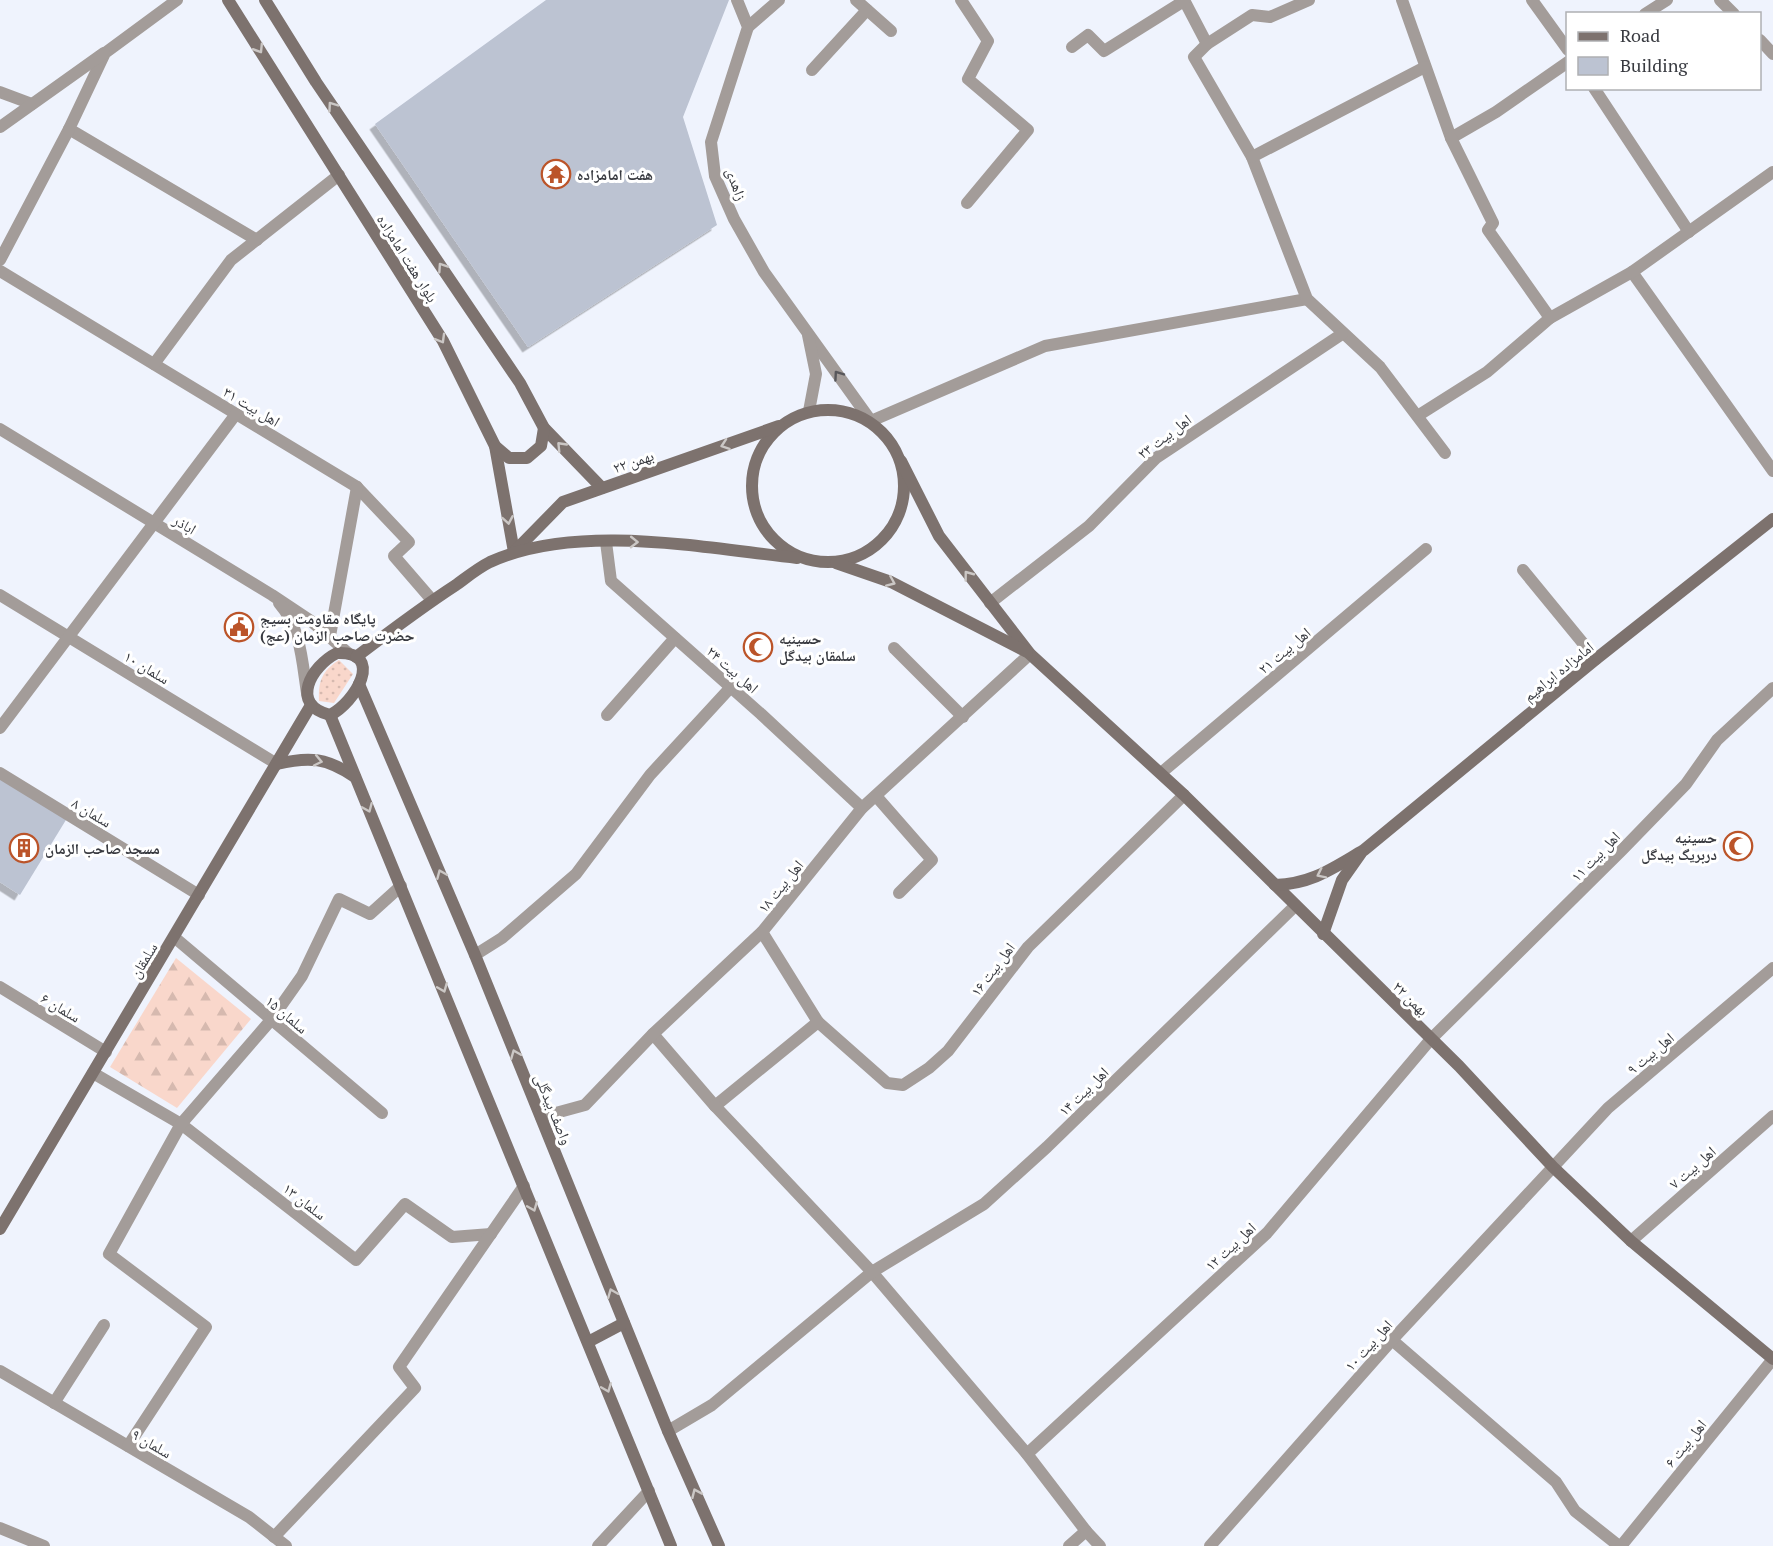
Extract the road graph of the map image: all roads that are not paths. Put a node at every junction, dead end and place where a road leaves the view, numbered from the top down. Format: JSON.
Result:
{"nodes":[{"id":1,"x":177,"y":0,"type":"edge"},
{"id":2,"x":228,"y":0,"type":"edge"},
{"id":3,"x":265,"y":0,"type":"edge"},
{"id":4,"x":737,"y":0,"type":"edge"},
{"id":5,"x":779,"y":0,"type":"edge"},
{"id":6,"x":856,"y":0,"type":"edge"},
{"id":7,"x":961,"y":0,"type":"edge"},
{"id":8,"x":1184,"y":0,"type":"edge"},
{"id":9,"x":1309,"y":0,"type":"edge"},
{"id":10,"x":1402,"y":0,"type":"edge"},
{"id":11,"x":1532,"y":0,"type":"edge"},
{"id":12,"x":1667,"y":0,"type":"edge"},
{"id":13,"x":1720,"y":0,"type":"edge"},
{"id":14,"x":867,"y":10,"type":"junction"},
{"id":15,"x":1648,"y":12,"type":"edge"},
{"id":16,"x":1732,"y":12,"type":"edge"},
{"id":17,"x":748,"y":27,"type":"junction"},
{"id":18,"x":891,"y":32,"type":"dead end"},
{"id":19,"x":1761,"y":41,"type":"edge"},
{"id":20,"x":1207,"y":44,"type":"junction"},
{"id":21,"x":1072,"y":47,"type":"dead end"},
{"id":22,"x":1566,"y":47,"type":"edge"},
{"id":23,"x":105,"y":53,"type":"junction"},
{"id":24,"x":1773,"y":54,"type":"edge"},
{"id":25,"x":1566,"y":63,"type":"edge"},
{"id":26,"x":1425,"y":67,"type":"junction"},
{"id":27,"x":812,"y":70,"type":"dead end"},
{"id":28,"x":1595,"y":90,"type":"edge"},
{"id":29,"x":0,"y":92,"type":"edge"},
{"id":30,"x":32,"y":104,"type":"junction"},
{"id":31,"x":0,"y":127,"type":"edge"},
{"id":32,"x":69,"y":129,"type":"junction"},
{"id":33,"x":1451,"y":138,"type":"junction"},
{"id":34,"x":1252,"y":157,"type":"junction"},
{"id":35,"x":1773,"y":172,"type":"edge"},
{"id":36,"x":339,"y":175,"type":"junction"},
{"id":37,"x":968,"y":203,"type":"dead end"},
{"id":38,"x":1689,"y":232,"type":"junction"},
{"id":39,"x":257,"y":240,"type":"junction"},
{"id":40,"x":0,"y":260,"type":"edge"},
{"id":41,"x":0,"y":271,"type":"edge"},
{"id":42,"x":1632,"y":272,"type":"junction"},
{"id":43,"x":1307,"y":299,"type":"junction"},
{"id":44,"x":1550,"y":318,"type":"junction"},
{"id":45,"x":806,"y":328,"type":"junction"},
{"id":46,"x":1342,"y":334,"type":"junction"},
{"id":47,"x":154,"y":364,"type":"junction"},
{"id":48,"x":809,"y":411,"type":"junction"},
{"id":49,"x":236,"y":414,"type":"junction"},
{"id":50,"x":1419,"y":415,"type":"junction"},
{"id":51,"x":871,"y":421,"type":"junction"},
{"id":52,"x":780,"y":426,"type":"junction"},
{"id":53,"x":544,"y":428,"type":"junction"},
{"id":54,"x":0,"y":429,"type":"edge"},
{"id":55,"x":495,"y":446,"type":"junction"},
{"id":56,"x":1445,"y":453,"type":"dead end"},
{"id":57,"x":901,"y":461,"type":"junction"},
{"id":58,"x":1773,"y":471,"type":"edge"},
{"id":59,"x":357,"y":487,"type":"junction"},
{"id":60,"x":602,"y":488,"type":"junction"},
{"id":61,"x":1773,"y":519,"type":"edge"},
{"id":62,"x":153,"y":522,"type":"junction"},
{"id":63,"x":606,"y":542,"type":"junction"},
{"id":64,"x":1426,"y":549,"type":"dead end"},
{"id":65,"x":514,"y":552,"type":"junction"},
{"id":66,"x":801,"y":558,"type":"junction"},
{"id":67,"x":836,"y":562,"type":"junction"},
{"id":68,"x":1523,"y":570,"type":"dead end"},
{"id":69,"x":0,"y":595,"type":"edge"},
{"id":70,"x":272,"y":595,"type":"junction"},
{"id":71,"x":432,"y":600,"type":"junction"},
{"id":72,"x":990,"y":603,"type":"junction"},
{"id":73,"x":330,"y":636,"type":"junction"},
{"id":74,"x":69,"y":637,"type":"junction"},
{"id":75,"x":675,"y":638,"type":"junction"},
{"id":76,"x":894,"y":648,"type":"dead end"},
{"id":77,"x":1030,"y":654,"type":"junction"},
{"id":78,"x":352,"y":655,"type":"junction"},
{"id":79,"x":1596,"y":659,"type":"junction"},
{"id":80,"x":360,"y":684,"type":"junction"},
{"id":81,"x":731,"y":687,"type":"junction"},
{"id":82,"x":1773,"y":688,"type":"edge"},
{"id":83,"x":309,"y":700,"type":"junction"},
{"id":84,"x":330,"y":715,"type":"junction"},
{"id":85,"x":607,"y":715,"type":"dead end"},
{"id":86,"x":963,"y":717,"type":"junction"},
{"id":87,"x":0,"y":728,"type":"edge"},
{"id":88,"x":277,"y":764,"type":"junction"},
{"id":89,"x":0,"y":773,"type":"edge"},
{"id":90,"x":1161,"y":773,"type":"junction"},
{"id":91,"x":356,"y":778,"type":"junction"},
{"id":92,"x":1184,"y":795,"type":"junction"},
{"id":93,"x":876,"y":796,"type":"junction"},
{"id":94,"x":862,"y":808,"type":"junction"},
{"id":95,"x":1364,"y":850,"type":"junction"},
{"id":96,"x":1275,"y":885,"type":"junction"},
{"id":97,"x":401,"y":886,"type":"junction"},
{"id":98,"x":899,"y":893,"type":"dead end"},
{"id":99,"x":199,"y":895,"type":"junction"},
{"id":100,"x":1295,"y":906,"type":"junction"},
{"id":101,"x":762,"y":932,"type":"junction"},
{"id":102,"x":1323,"y":934,"type":"junction"},
{"id":103,"x":174,"y":937,"type":"junction"},
{"id":104,"x":475,"y":955,"type":"junction"},
{"id":105,"x":1773,"y":968,"type":"edge"},
{"id":106,"x":0,"y":987,"type":"edge"},
{"id":107,"x":271,"y":1020,"type":"junction"},
{"id":108,"x":818,"y":1022,"type":"junction"},
{"id":109,"x":653,"y":1034,"type":"junction"},
{"id":110,"x":1431,"y":1039,"type":"junction"},
{"id":111,"x":106,"y":1052,"type":"junction"},
{"id":112,"x":93,"y":1073,"type":"junction"},
{"id":113,"x":715,"y":1106,"type":"junction"},
{"id":114,"x":382,"y":1113,"type":"dead end"},
{"id":115,"x":1773,"y":1116,"type":"edge"},
{"id":116,"x":541,"y":1117,"type":"junction"},
{"id":117,"x":180,"y":1124,"type":"junction"},
{"id":118,"x":1553,"y":1167,"type":"junction"},
{"id":119,"x":524,"y":1186,"type":"junction"},
{"id":120,"x":0,"y":1229,"type":"edge"},
{"id":121,"x":490,"y":1234,"type":"junction"},
{"id":122,"x":1631,"y":1241,"type":"junction"},
{"id":123,"x":872,"y":1272,"type":"junction"},
{"id":124,"x":624,"y":1323,"type":"junction"},
{"id":125,"x":104,"y":1325,"type":"dead end"},
{"id":126,"x":1392,"y":1340,"type":"junction"},
{"id":127,"x":588,"y":1342,"type":"junction"},
{"id":128,"x":1773,"y":1359,"type":"edge"},
{"id":129,"x":0,"y":1371,"type":"edge"},
{"id":130,"x":54,"y":1403,"type":"junction"},
{"id":131,"x":668,"y":1431,"type":"junction"},
{"id":132,"x":128,"y":1446,"type":"junction"},
{"id":133,"x":1027,"y":1454,"type":"junction"},
{"id":134,"x":649,"y":1491,"type":"junction"},
{"id":135,"x":0,"y":1528,"type":"edge"},
{"id":136,"x":1086,"y":1531,"type":"junction"},
{"id":137,"x":274,"y":1537,"type":"junction"},
{"id":138,"x":44,"y":1546,"type":"edge"},
{"id":139,"x":286,"y":1546,"type":"edge"},
{"id":140,"x":598,"y":1546,"type":"edge"},
{"id":141,"x":671,"y":1546,"type":"edge"},
{"id":142,"x":720,"y":1546,"type":"edge"},
{"id":143,"x":1069,"y":1546,"type":"edge"},
{"id":144,"x":1100,"y":1546,"type":"edge"},
{"id":145,"x":1210,"y":1546,"type":"edge"},
{"id":146,"x":1620,"y":1546,"type":"edge"}],
"edges":[{"from":1,"to":23,"type":"street"},
{"from":2,"to":36,"type":"street","name":"بلوار هفت امامزاده","one_way":true},
{"from":53,"to":3,"type":"street","name":"بلوار هفت امامزاده","one_way":true},
{"from":4,"to":17,"type":"street"},
{"from":5,"to":17,"type":"street"},
{"from":6,"to":14,"type":"street"},
{"from":7,"to":37,"type":"street"},
{"from":8,"to":20,"type":"street"},
{"from":8,"to":21,"type":"street"},
{"from":9,"to":20,"type":"street"},
{"from":10,"to":26,"type":"street"},
{"from":11,"to":22,"type":"street"},
{"from":12,"to":15,"type":"street"},
{"from":13,"to":16,"type":"street"},
{"from":14,"to":18,"type":"street"},
{"from":14,"to":27,"type":"street"},
{"from":17,"to":45,"type":"street","name":"زاهدی"},
{"from":19,"to":24,"type":"street"},
{"from":20,"to":34,"type":"street"},
{"from":23,"to":30,"type":"street"},
{"from":23,"to":32,"type":"street"},
{"from":25,"to":33,"type":"street"},
{"from":26,"to":33,"type":"street"},
{"from":26,"to":34,"type":"street"},
{"from":28,"to":38,"type":"street"},
{"from":29,"to":30,"type":"street"},
{"from":30,"to":31,"type":"street"},
{"from":32,"to":39,"type":"street"},
{"from":32,"to":40,"type":"street"},
{"from":33,"to":44,"type":"street"},
{"from":34,"to":43,"type":"street"},
{"from":35,"to":38,"type":"street"},
{"from":36,"to":39,"type":"street"},
{"from":36,"to":55,"type":"street","name":"بلوار هفت امامزاده","one_way":true},
{"from":38,"to":42,"type":"street"},
{"from":39,"to":47,"type":"street"},
{"from":41,"to":47,"type":"street","name":"اهل بیت ۳۱"},
{"from":42,"to":44,"type":"street"},
{"from":42,"to":58,"type":"street"},
{"from":43,"to":46,"type":"street"},
{"from":43,"to":51,"type":"street"},
{"from":44,"to":50,"type":"street"},
{"from":45,"to":48,"type":"street","name":"زاهدی"},
{"from":51,"to":45,"type":"street","name":"زاهدی","one_way":true},
{"from":46,"to":50,"type":"street"},
{"from":46,"to":72,"type":"street","name":"اهل بیت ۲۳"},
{"from":47,"to":49,"type":"street","name":"اهل بیت ۳۱"},
{"from":48,"to":51,"type":"street"},
{"from":48,"to":52,"type":"street"},
{"from":49,"to":59,"type":"street","name":"اهل بیت ۳۱"},
{"from":49,"to":62,"type":"street"},
{"from":50,"to":56,"type":"street"},
{"from":51,"to":57,"type":"street"},
{"from":52,"to":60,"type":"street","name":"۲۲ بهمن","one_way":true},
{"from":52,"to":66,"type":"street"},
{"from":53,"to":55,"type":"street"},
{"from":60,"to":53,"type":"street","name":"بلوار هفت امامزاده","one_way":true},
{"from":54,"to":62,"type":"street","name":"اباذر"},
{"from":55,"to":65,"type":"street","name":"بلوار هفت امامزاده","one_way":true},
{"from":57,"to":67,"type":"street"},
{"from":72,"to":57,"type":"street","name":"۲۲ بهمن","one_way":true},
{"from":59,"to":71,"type":"street","name":"اهل بیت ۳۱"},
{"from":59,"to":73,"type":"street"},
{"from":60,"to":65,"type":"street","name":"۲۲ بهمن"},
{"from":61,"to":79,"type":"street","name":"امامزاده ابراهیم"},
{"from":62,"to":70,"type":"street","name":"اباذر"},
{"from":62,"to":74,"type":"street"},
{"from":63,"to":65,"type":"street","name":"۲۲ بهمن"},
{"from":63,"to":66,"type":"street","name":"۲۲ بهمن","one_way":true},
{"from":63,"to":75,"type":"street","name":"اهل بیت ۲۴"},
{"from":64,"to":90,"type":"street","name":"اهل بیت ۲۱"},
{"from":65,"to":71,"type":"street","name":"۲۲ بهمن"},
{"from":66,"to":67,"type":"street"},
{"from":67,"to":77,"type":"street","name":"۲۲ بهمن","one_way":true},
{"from":68,"to":79,"type":"street"},
{"from":69,"to":74,"type":"street","name":"سلمان ۱۰"},
{"from":70,"to":73,"type":"street","name":"اباذر"},
{"from":70,"to":83,"type":"street"},
{"from":71,"to":78,"type":"street","name":"۲۲ بهمن"},
{"from":72,"to":77,"type":"street","name":"۲۲ بهمن"},
{"from":73,"to":78,"type":"street","name":"اباذر"},
{"from":74,"to":87,"type":"street"},
{"from":74,"to":88,"type":"street","name":"سلمان ۱۰"},
{"from":75,"to":81,"type":"street","name":"اهل بیت ۲۴"},
{"from":75,"to":85,"type":"street"},
{"from":76,"to":86,"type":"street"},
{"from":77,"to":86,"type":"street","name":"اهل بیت ۱۸"},
{"from":77,"to":90,"type":"street","name":"۲۲ بهمن"},
{"from":78,"to":80,"type":"street"},
{"from":78,"to":83,"type":"street"},
{"from":79,"to":95,"type":"street","name":"امامزاده ابراهیم"},
{"from":80,"to":84,"type":"street"},
{"from":104,"to":80,"type":"street","name":"واصف بیدگلی","one_way":true},
{"from":81,"to":94,"type":"street","name":"اهل بیت ۲۴"},
{"from":81,"to":104,"type":"street"},
{"from":82,"to":110,"type":"street","name":"اهل بیت ۱۱"},
{"from":83,"to":84,"type":"street"},
{"from":83,"to":88,"type":"street","name":"سلمقان"},
{"from":84,"to":91,"type":"street"},
{"from":86,"to":93,"type":"street","name":"اهل بیت ۱۸"},
{"from":88,"to":91,"type":"street","one_way":true},
{"from":88,"to":99,"type":"street","name":"سلمقان"},
{"from":89,"to":99,"type":"street","name":"سلمان ۸"},
{"from":90,"to":92,"type":"street","name":"۲۲ بهمن"},
{"from":91,"to":97,"type":"street","one_way":true},
{"from":92,"to":96,"type":"street","name":"۲۲ بهمن"},
{"from":92,"to":108,"type":"street","name":"اهل بیت ۱۶"},
{"from":93,"to":94,"type":"street","name":"اهل بیت ۱۸"},
{"from":93,"to":98,"type":"street"},
{"from":94,"to":101,"type":"street","name":"اهل بیت ۱۸"},
{"from":95,"to":96,"type":"street","name":"امامزاده ابراهیم","one_way":true},
{"from":95,"to":102,"type":"street","name":"امامزاده ابراهیم"},
{"from":96,"to":100,"type":"street","name":"۲۲ بهمن"},
{"from":97,"to":107,"type":"street"},
{"from":97,"to":119,"type":"street","one_way":true},
{"from":99,"to":103,"type":"street","name":"سلمقان"},
{"from":100,"to":102,"type":"street","name":"۲۲ بهمن"},
{"from":100,"to":123,"type":"street","name":"اهل بیت ۱۴"},
{"from":101,"to":108,"type":"street","name":"اهل بیت ۱۶"},
{"from":101,"to":109,"type":"street","name":"اهل بیت ۱۸"},
{"from":102,"to":110,"type":"street","name":"۲۲ بهمن"},
{"from":103,"to":107,"type":"street","name":"سلمان ۱۵"},
{"from":103,"to":111,"type":"street","name":"سلمقان"},
{"from":116,"to":104,"type":"street","name":"واصف بیدگلی","one_way":true},
{"from":105,"to":118,"type":"street","name":"اهل بیت ۹"},
{"from":106,"to":111,"type":"street","name":"سلمان ۶"},
{"from":107,"to":114,"type":"street","name":"سلمان ۱۵"},
{"from":107,"to":117,"type":"street"},
{"from":108,"to":113,"type":"street"},
{"from":109,"to":113,"type":"street"},
{"from":109,"to":116,"type":"street","name":"اهل بیت ۱۸"},
{"from":110,"to":118,"type":"street","name":"۲۲ بهمن"},
{"from":110,"to":133,"type":"street","name":"اهل بیت ۱۲"},
{"from":111,"to":112,"type":"street","name":"سلمقان"},
{"from":112,"to":117,"type":"street","name":"سلمان ۱۳"},
{"from":112,"to":120,"type":"street","name":"سلمقان"},
{"from":113,"to":123,"type":"street"},
{"from":115,"to":122,"type":"street","name":"اهل بیت ۷"},
{"from":124,"to":116,"type":"street","name":"واصف بیدگلی","one_way":true},
{"from":117,"to":121,"type":"street","name":"سلمان ۱۳"},
{"from":117,"to":132,"type":"street"},
{"from":118,"to":122,"type":"street","name":"۲۲ بهمن"},
{"from":118,"to":126,"type":"street","name":"اهل بیت ۱۰"},
{"from":119,"to":121,"type":"street"},
{"from":119,"to":127,"type":"street","one_way":true},
{"from":121,"to":137,"type":"street"},
{"from":122,"to":128,"type":"street","name":"۲۲ بهمن"},
{"from":123,"to":131,"type":"street","name":"اهل بیت ۱۴"},
{"from":123,"to":133,"type":"street"},
{"from":124,"to":127,"type":"street"},
{"from":124,"to":131,"type":"street","name":"واصف بیدگلی"},
{"from":125,"to":130,"type":"street"},
{"from":126,"to":145,"type":"street","name":"اهل بیت ۱۰"},
{"from":126,"to":146,"type":"street"},
{"from":127,"to":134,"type":"street","one_way":true},
{"from":128,"to":146,"type":"street","name":"اهل بیت ۶"},
{"from":129,"to":130,"type":"street","name":"سلمان ۹"},
{"from":130,"to":132,"type":"street","name":"سلمان ۹"},
{"from":142,"to":131,"type":"street","name":"واصف بیدگلی","one_way":true},
{"from":132,"to":137,"type":"street","name":"سلمان ۹"},
{"from":133,"to":136,"type":"street"},
{"from":134,"to":140,"type":"street"},
{"from":134,"to":141,"type":"street"},
{"from":135,"to":138,"type":"street"},
{"from":136,"to":143,"type":"street"},
{"from":136,"to":144,"type":"street"},
{"from":137,"to":139,"type":"street","name":"سلمان ۹"}]}
